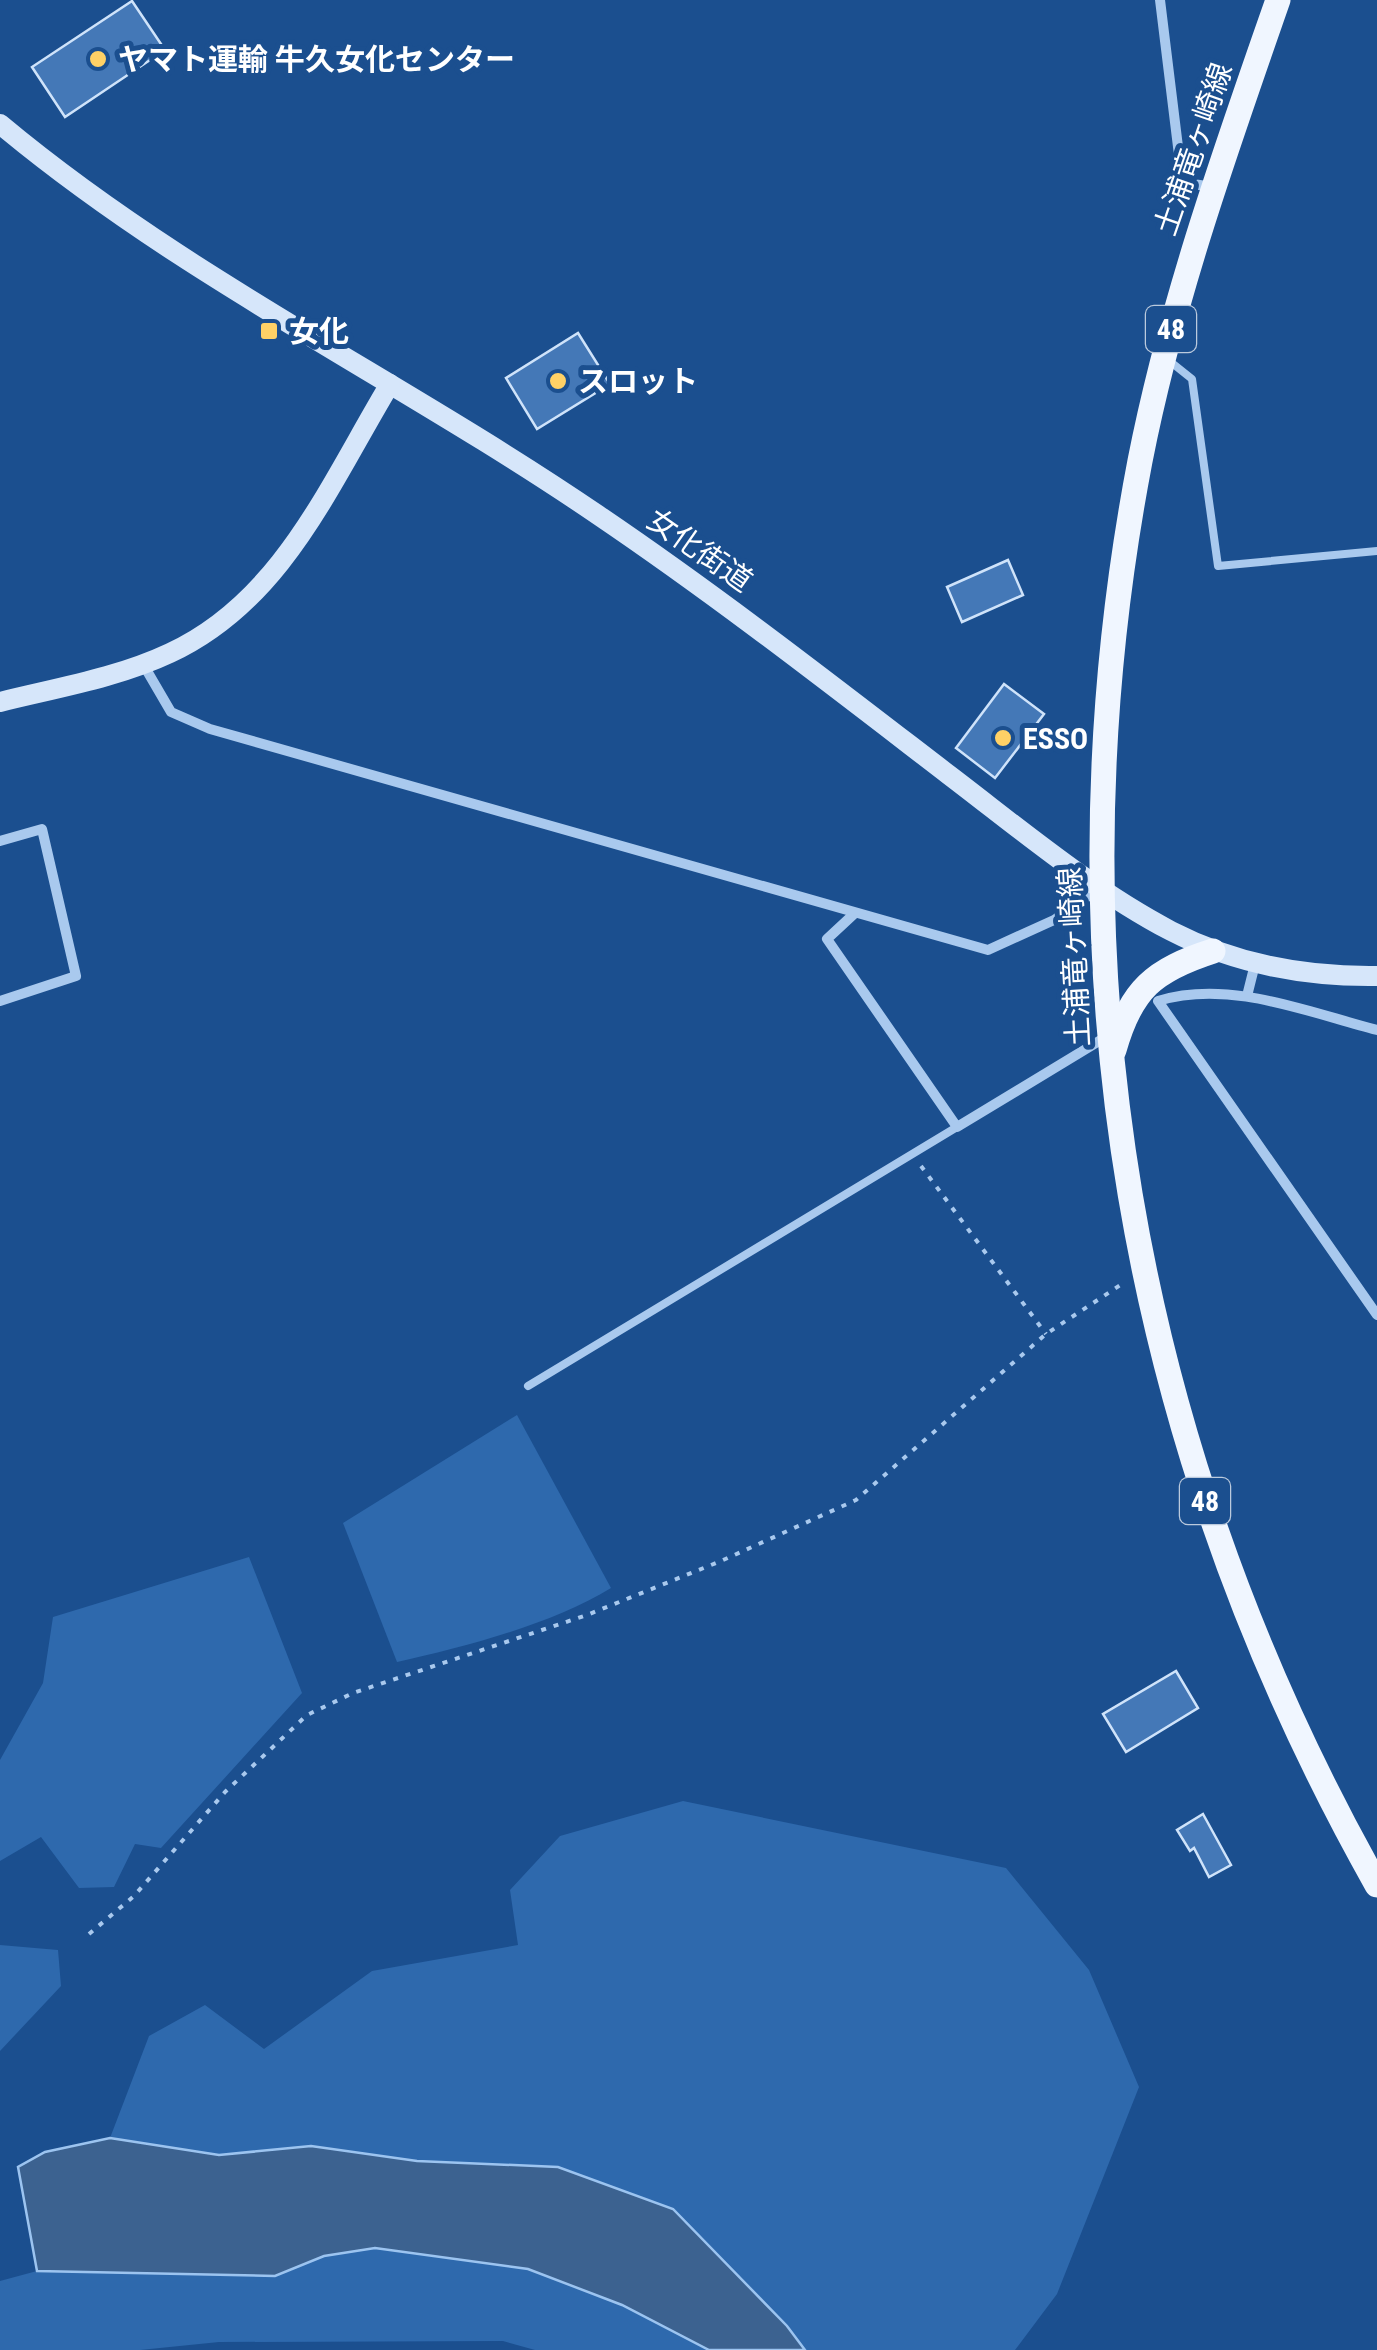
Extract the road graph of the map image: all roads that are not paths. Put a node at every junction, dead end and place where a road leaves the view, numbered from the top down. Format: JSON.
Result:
{"nodes":[{"id":1,"x":1160,"y":0,"type":"edge"},
{"id":2,"x":1278,"y":0,"type":"edge"},
{"id":3,"x":0,"y":124,"type":"edge"},
{"id":4,"x":1214,"y":187,"type":"junction"},
{"id":5,"x":1163,"y":356,"type":"junction"},
{"id":6,"x":390,"y":384,"type":"junction"},
{"id":7,"x":1377,"y":550,"type":"edge"},
{"id":8,"x":142,"y":664,"type":"junction"},
{"id":9,"x":0,"y":702,"type":"edge"},
{"id":10,"x":0,"y":841,"type":"edge"},
{"id":11,"x":1101,"y":887,"type":"junction"},
{"id":12,"x":856,"y":912,"type":"junction"},
{"id":13,"x":1214,"y":951,"type":"junction"},
{"id":14,"x":1254,"y":964,"type":"junction"},
{"id":15,"x":1377,"y":976,"type":"edge"},
{"id":16,"x":1247,"y":996,"type":"junction"},
{"id":17,"x":0,"y":1001,"type":"edge"},
{"id":18,"x":1377,"y":1030,"type":"edge"},
{"id":19,"x":1111,"y":1047,"type":"junction"},
{"id":20,"x":957,"y":1127,"type":"junction"},
{"id":21,"x":1377,"y":1315,"type":"edge"},
{"id":22,"x":528,"y":1386,"type":"dead end"},
{"id":23,"x":1377,"y":1886,"type":"edge"}],
"edges":[{"from":1,"to":4,"type":"street"},
{"from":2,"to":4,"type":"main road","name":"土浦竜ヶ崎線","number":"48"},
{"from":3,"to":6,"type":"street","name":"女化街道"},
{"from":4,"to":5,"type":"main road","name":"土浦竜ヶ崎線","number":"48"},
{"from":5,"to":7,"type":"lane"},
{"from":5,"to":11,"type":"main road","name":"土浦竜ヶ崎線","number":"48"},
{"from":6,"to":8,"type":"street"},
{"from":6,"to":11,"type":"street","name":"女化街道"},
{"from":8,"to":9,"type":"street"},
{"from":8,"to":12,"type":"street"},
{"from":10,"to":17,"type":"street"},
{"from":11,"to":12,"type":"street"},
{"from":11,"to":13,"type":"street","name":"女化街道"},
{"from":11,"to":19,"type":"main road","name":"土浦竜ヶ崎線","number":"48"},
{"from":12,"to":20,"type":"street"},
{"from":13,"to":14,"type":"street","name":"女化街道"},
{"from":13,"to":19,"type":"main road"},
{"from":14,"to":15,"type":"street","name":"女化街道"},
{"from":14,"to":16,"type":"street"},
{"from":16,"to":18,"type":"street"},
{"from":16,"to":21,"type":"street"},
{"from":19,"to":20,"type":"street"},
{"from":19,"to":23,"type":"main road","name":"土浦竜ヶ崎線","number":"48"},
{"from":20,"to":22,"type":"lane"}]}
